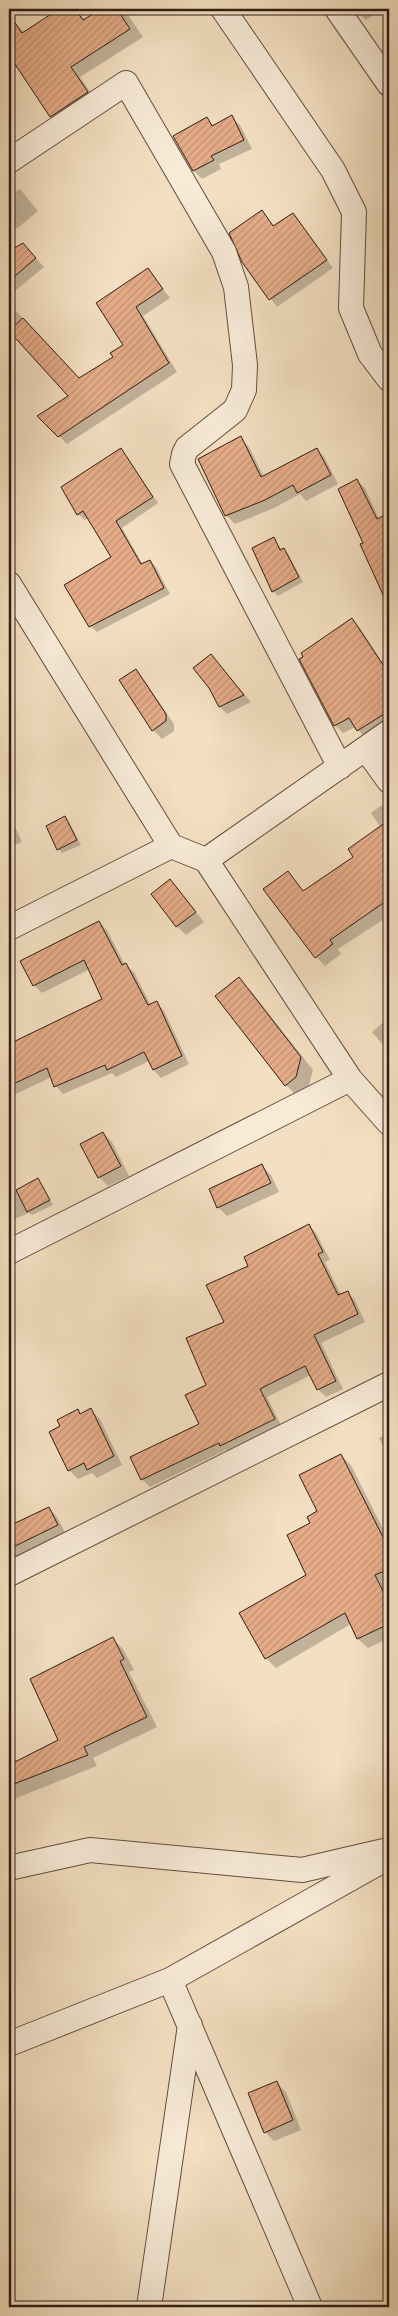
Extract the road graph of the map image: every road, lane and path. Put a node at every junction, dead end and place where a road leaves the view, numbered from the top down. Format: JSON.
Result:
{"nodes":[{"id":1,"x":223,"y":9,"type":"edge"},
{"id":2,"x":338,"y":9,"type":"edge"},
{"id":3,"x":389,"y":84,"type":"edge"},
{"id":4,"x":9,"y":162,"type":"edge"},
{"id":5,"x":389,"y":379,"type":"edge"},
{"id":6,"x":9,"y":584,"type":"edge"},
{"id":7,"x":389,"y":732,"type":"edge"},
{"id":8,"x":366,"y":749,"type":"junction"},
{"id":9,"x":340,"y":767,"type":"junction"},
{"id":10,"x":389,"y":781,"type":"edge"},
{"id":11,"x":171,"y":846,"type":"junction"},
{"id":12,"x":206,"y":860,"type":"junction"},
{"id":13,"x":9,"y":928,"type":"edge"},
{"id":14,"x":350,"y":1079,"type":"junction"},
{"id":15,"x":389,"y":1123,"type":"edge"},
{"id":16,"x":9,"y":1252,"type":"edge"},
{"id":17,"x":389,"y":1384,"type":"edge"},
{"id":18,"x":9,"y":1574,"type":"edge"},
{"id":19,"x":389,"y":1850,"type":"edge"},
{"id":20,"x":389,"y":1857,"type":"edge"},
{"id":21,"x":9,"y":1868,"type":"edge"},
{"id":22,"x":170,"y":1980,"type":"junction"},
{"id":23,"x":190,"y":2025,"type":"junction"},
{"id":24,"x":9,"y":2044,"type":"edge"},
{"id":25,"x":149,"y":2307,"type":"edge"},
{"id":26,"x":310,"y":2307,"type":"edge"}],
"edges":[{"from":1,"to":5,"type":"street"},
{"from":2,"to":3,"type":"street"},
{"from":4,"to":9,"type":"street"},
{"from":6,"to":11,"type":"street"},
{"from":7,"to":8,"type":"street"},
{"from":8,"to":9,"type":"street"},
{"from":8,"to":10,"type":"street"},
{"from":9,"to":12,"type":"street"},
{"from":11,"to":12,"type":"street"},
{"from":11,"to":13,"type":"street"},
{"from":12,"to":14,"type":"street"},
{"from":14,"to":15,"type":"street"},
{"from":14,"to":16,"type":"street"},
{"from":17,"to":18,"type":"street"},
{"from":19,"to":21,"type":"street"},
{"from":20,"to":22,"type":"street"},
{"from":22,"to":23,"type":"street"},
{"from":22,"to":24,"type":"street"},
{"from":23,"to":25,"type":"street"},
{"from":23,"to":26,"type":"street"}]}
